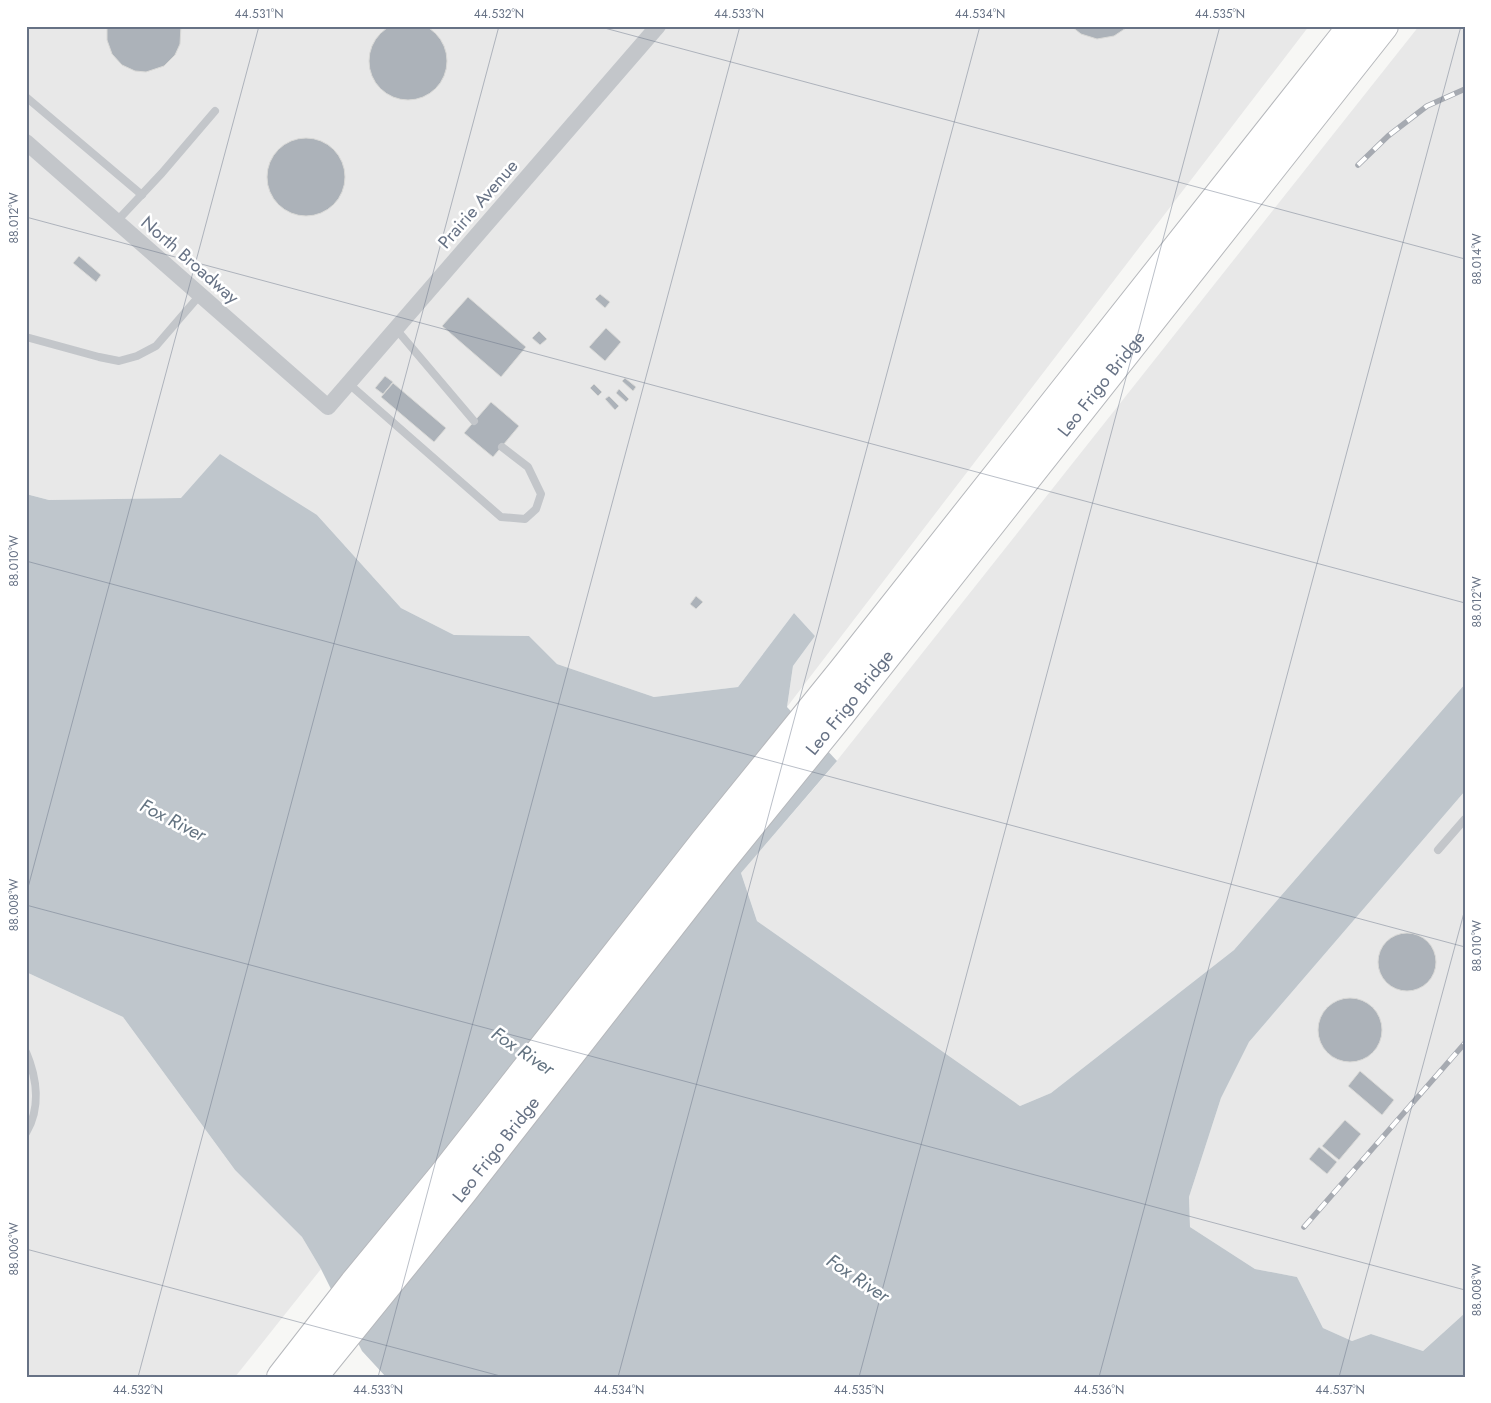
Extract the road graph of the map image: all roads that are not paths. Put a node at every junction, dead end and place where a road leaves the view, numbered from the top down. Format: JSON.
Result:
{"nodes":[{"id":1,"x":658,"y":26,"type":"edge"},
{"id":2,"x":1352,"y":26,"type":"edge"},
{"id":3,"x":1384,"y":26,"type":"edge"},
{"id":4,"x":26,"y":97,"type":"edge"},
{"id":5,"x":215,"y":112,"type":"dead end"},
{"id":6,"x":26,"y":142,"type":"edge"},
{"id":7,"x":142,"y":195,"type":"junction"},
{"id":8,"x":116,"y":222,"type":"junction"},
{"id":9,"x":200,"y":295,"type":"junction"},
{"id":10,"x":396,"y":329,"type":"junction"},
{"id":11,"x":26,"y":337,"type":"edge"},
{"id":12,"x":349,"y":384,"type":"junction"},
{"id":13,"x":328,"y":407,"type":"joint"},
{"id":14,"x":474,"y":422,"type":"dead end"},
{"id":15,"x":502,"y":447,"type":"dead end"},
{"id":16,"x":1465,"y":819,"type":"edge"},
{"id":17,"x":1438,"y":850,"type":"dead end"},
{"id":18,"x":26,"y":1052,"type":"edge"},
{"id":19,"x":26,"y":1133,"type":"edge"},
{"id":20,"x":281,"y":1377,"type":"edge"},
{"id":21,"x":312,"y":1377,"type":"edge"}],
"edges":[{"from":1,"to":10,"type":"street","name":"Prairie Avenue"},
{"from":2,"to":20,"type":"highway"},
{"from":3,"to":21,"type":"highway","name":"Leo Frigo Bridge"},
{"from":4,"to":7,"type":"lane"},
{"from":5,"to":7,"type":"lane"},
{"from":6,"to":8,"type":"street","name":"North Broadway"},
{"from":7,"to":8,"type":"lane"},
{"from":8,"to":9,"type":"street","name":"North Broadway"},
{"from":9,"to":11,"type":"lane"},
{"from":9,"to":13,"type":"street","name":"North Broadway"},
{"from":10,"to":12,"type":"street","name":"Prairie Avenue"},
{"from":10,"to":14,"type":"lane"},
{"from":12,"to":13,"type":"street","name":"Prairie Avenue"},
{"from":12,"to":15,"type":"lane"},
{"from":16,"to":17,"type":"lane"},
{"from":18,"to":19,"type":"lane"}]}
